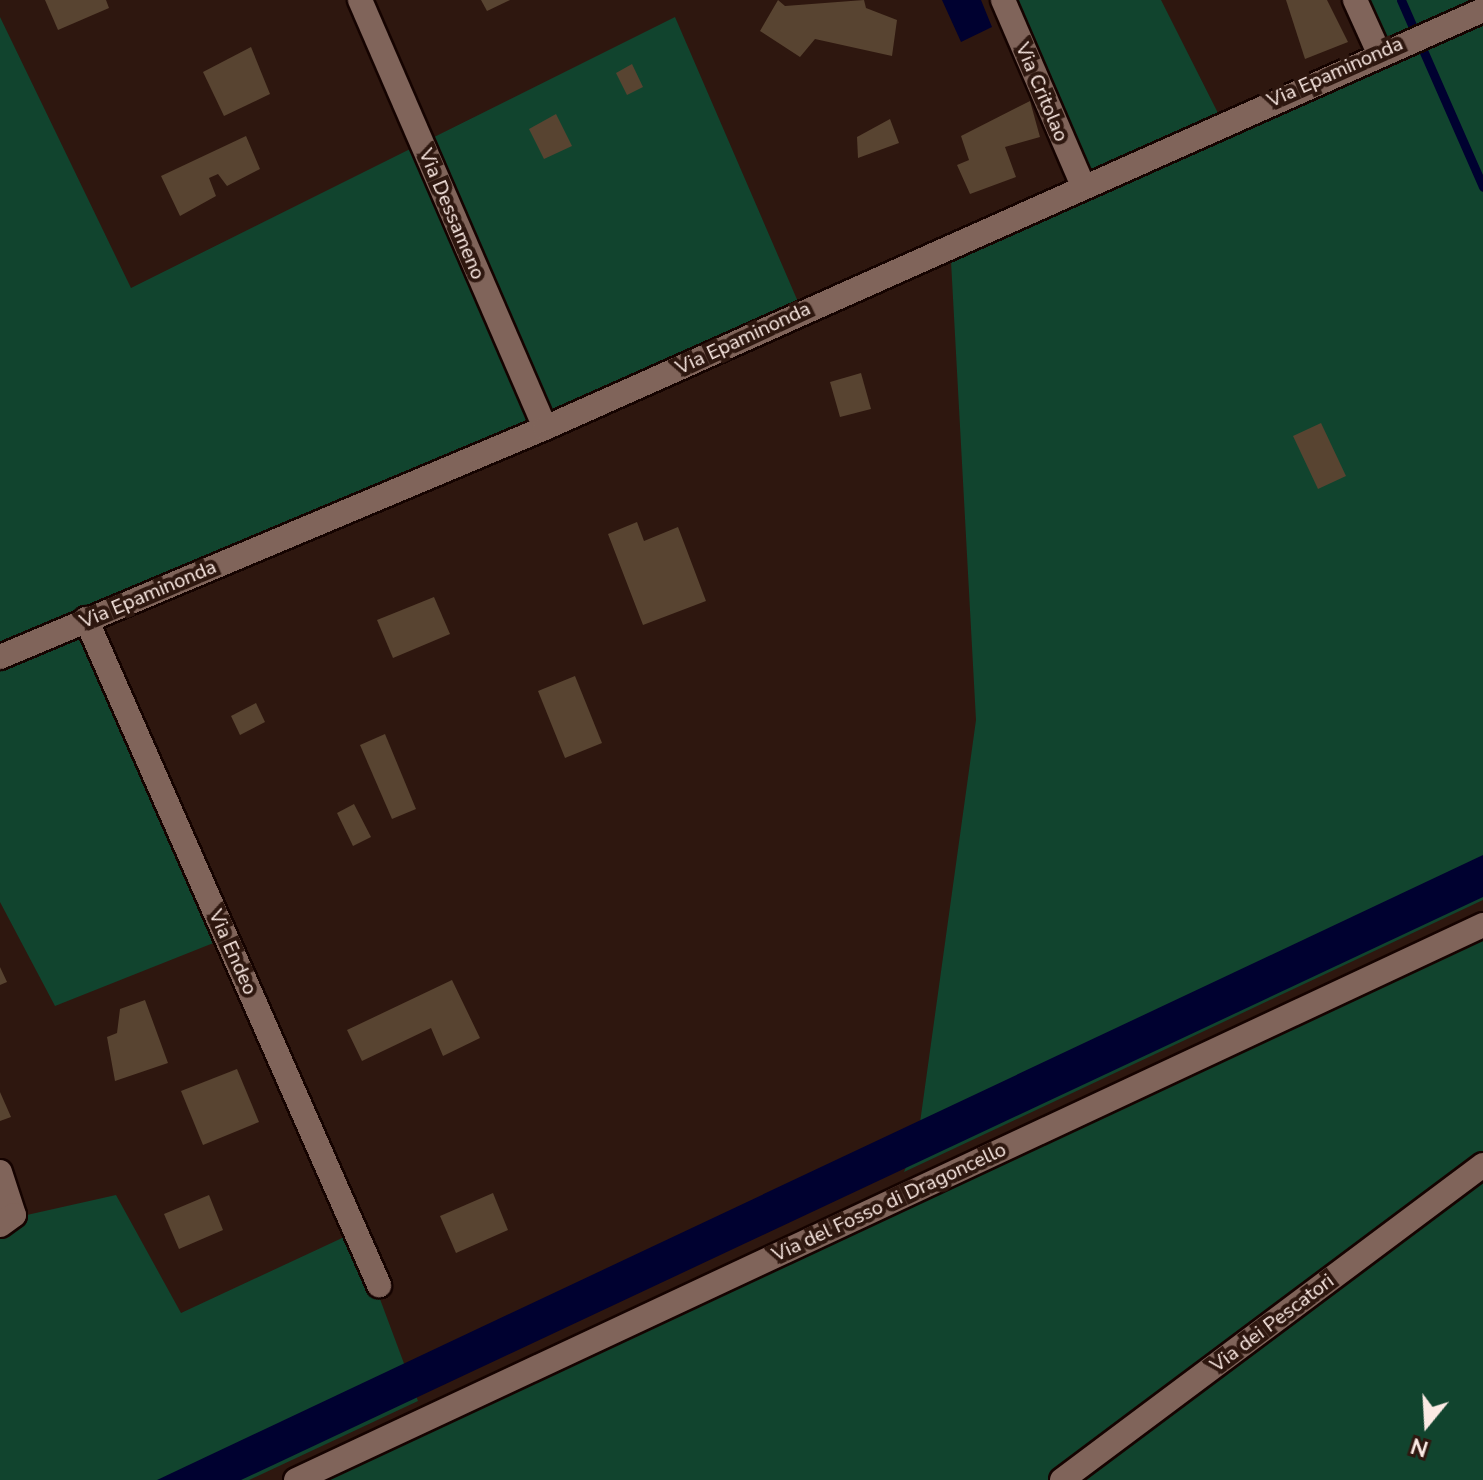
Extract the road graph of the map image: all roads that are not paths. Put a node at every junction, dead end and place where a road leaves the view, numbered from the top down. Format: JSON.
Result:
{"nodes":[{"id":1,"x":360,"y":0,"type":"edge"},
{"id":2,"x":1003,"y":0,"type":"edge"},
{"id":3,"x":1355,"y":0,"type":"edge"},
{"id":4,"x":1483,"y":10,"type":"edge"},
{"id":5,"x":1379,"y":53,"type":"junction"},
{"id":6,"x":1082,"y":183,"type":"junction"},
{"id":7,"x":545,"y":428,"type":"junction"},
{"id":8,"x":86,"y":619,"type":"junction"},
{"id":9,"x":0,"y":657,"type":"edge"},
{"id":10,"x":1483,"y":925,"type":"edge"},
{"id":11,"x":1483,"y":1165,"type":"edge"},
{"id":12,"x":0,"y":1172,"type":"edge"},
{"id":13,"x":0,"y":1225,"type":"edge"},
{"id":14,"x":379,"y":1285,"type":"dead end"},
{"id":15,"x":296,"y":1480,"type":"edge"},
{"id":16,"x":1062,"y":1480,"type":"edge"}],
"edges":[{"from":1,"to":7,"type":"street","name":"Via Dessameno"},
{"from":2,"to":6,"type":"street","name":"Via Critolao"},
{"from":3,"to":5,"type":"street"},
{"from":4,"to":5,"type":"street","name":"Via Epaminonda"},
{"from":5,"to":6,"type":"street","name":"Via Epaminonda"},
{"from":6,"to":7,"type":"street","name":"Via Epaminonda"},
{"from":7,"to":8,"type":"street","name":"Via Epaminonda"},
{"from":8,"to":9,"type":"street","name":"Via Epaminonda"},
{"from":8,"to":14,"type":"street","name":"Via Endeo"},
{"from":10,"to":15,"type":"street","name":"Via del Fosso di Dragoncello"},
{"from":11,"to":16,"type":"street","name":"Via dei Pescatori"},
{"from":12,"to":13,"type":"street"}]}
